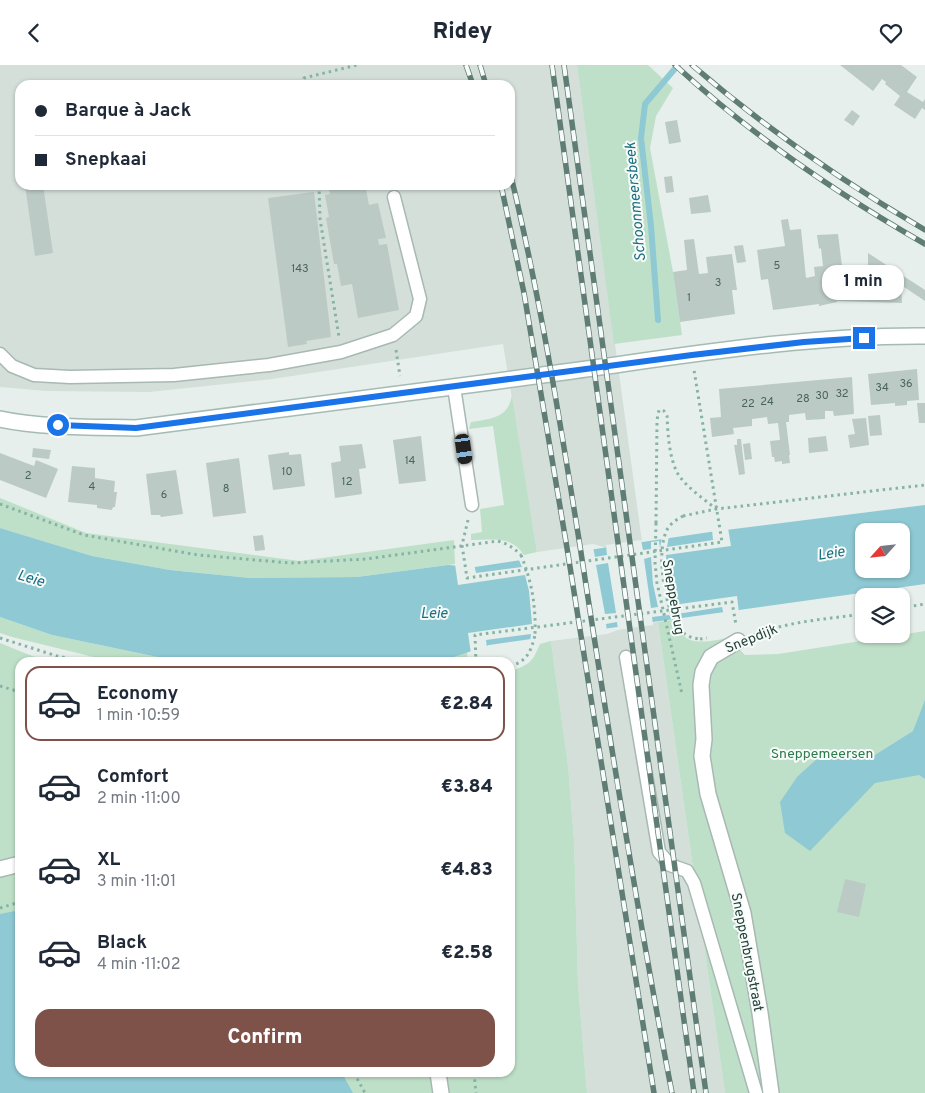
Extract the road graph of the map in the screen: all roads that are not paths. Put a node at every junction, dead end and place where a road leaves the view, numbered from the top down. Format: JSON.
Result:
{"nodes":[{"id":1,"x":394,"y":197,"type":"dead end"},
{"id":2,"x":925,"y":336,"type":"edge"},
{"id":3,"x":0,"y":354,"type":"edge"},
{"id":4,"x":454,"y":387,"type":"junction"},
{"id":5,"x":0,"y":419,"type":"edge"},
{"id":6,"x":472,"y":505,"type":"road end"},
{"id":7,"x":738,"y":641,"type":"road end"},
{"id":8,"x":626,"y":657,"type":"dead end"},
{"id":9,"x":702,"y":756,"type":"joint"},
{"id":10,"x":15,"y":866,"type":"edge"},
{"id":11,"x":0,"y":869,"type":"edge"},
{"id":12,"x":439,"y":1077,"type":"edge"},
{"id":13,"x":441,"y":1093,"type":"edge"},
{"id":14,"x":756,"y":1093,"type":"edge"},
{"id":15,"x":771,"y":1093,"type":"edge"}],
"edges":[{"from":1,"to":3,"type":"lane"},
{"from":2,"to":4,"type":"street"},
{"from":4,"to":5,"type":"street"},
{"from":4,"to":6,"type":"lane"},
{"from":7,"to":9,"type":"street","name":"Snepdijk"},
{"from":8,"to":14,"type":"lane"},
{"from":9,"to":15,"type":"street","name":"Sneppenbrugstraat"},
{"from":10,"to":11,"type":"street"},
{"from":12,"to":13,"type":"street"}]}
